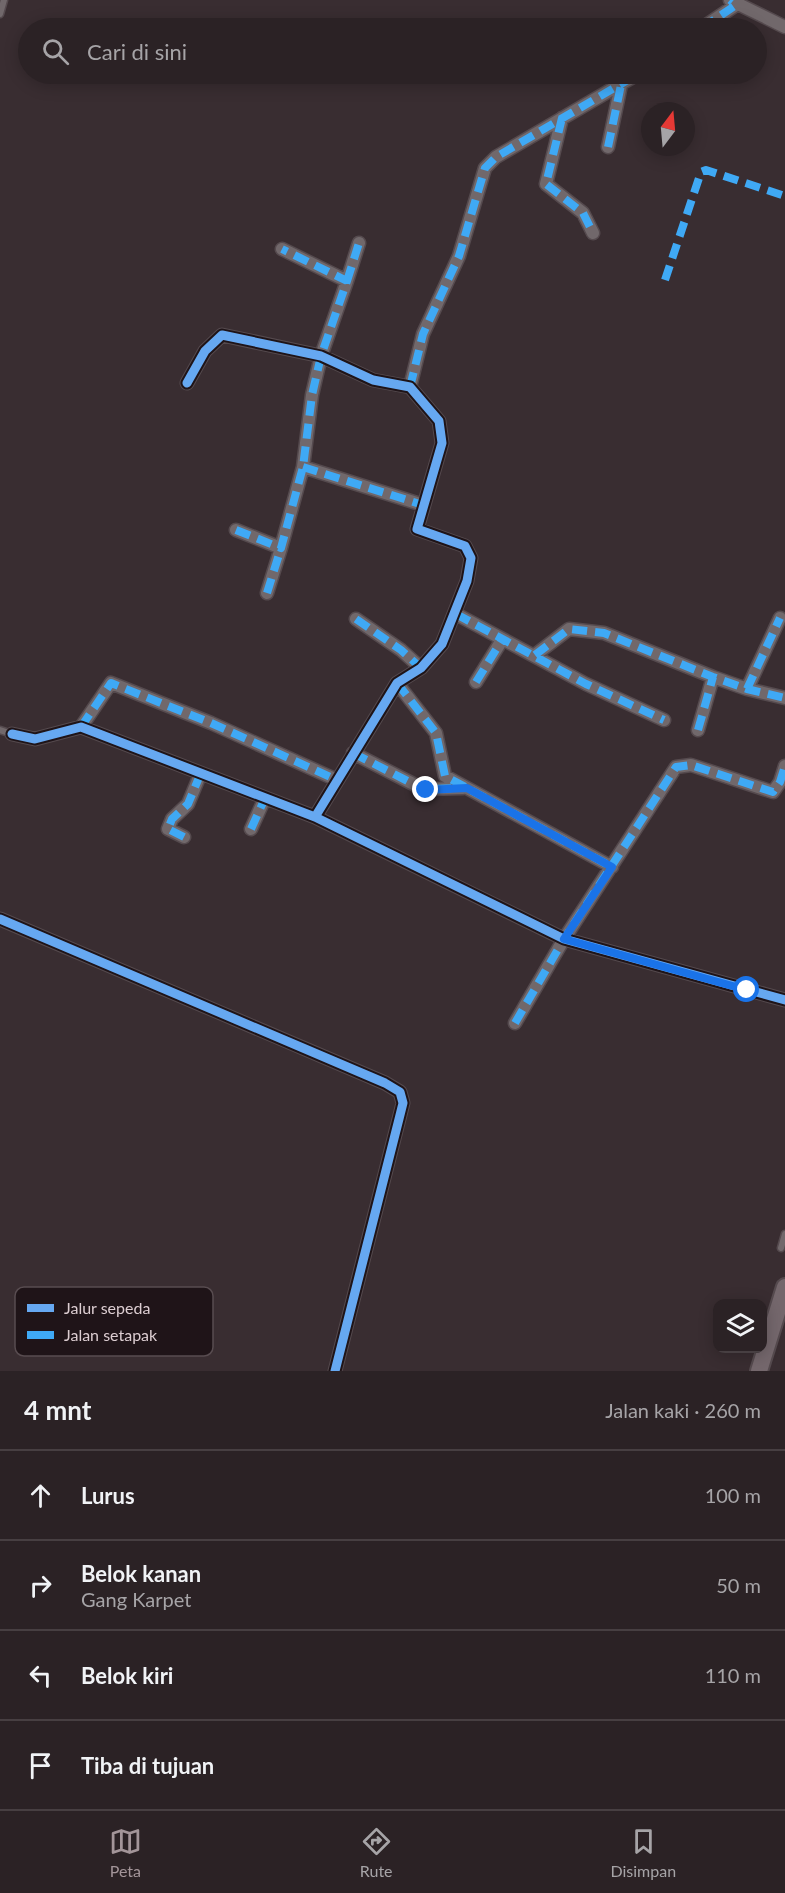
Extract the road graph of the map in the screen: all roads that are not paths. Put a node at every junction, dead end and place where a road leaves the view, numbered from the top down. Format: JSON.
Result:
{"nodes":[{"id":1,"x":4,"y":0,"type":"edge"},
{"id":2,"x":733,"y":2,"type":"edge"},
{"id":3,"x":0,"y":15,"type":"edge"},
{"id":4,"x":714,"y":18,"type":"edge"},
{"id":5,"x":766,"y":18,"type":"edge"},
{"id":6,"x":767,"y":18,"type":"edge"},
{"id":7,"x":785,"y":27,"type":"edge"},
{"id":8,"x":621,"y":85,"type":"joint"},
{"id":9,"x":562,"y":118,"type":"junction"},
{"id":10,"x":608,"y":147,"type":"dead end"},
{"id":11,"x":593,"y":233,"type":"dead end"},
{"id":12,"x":359,"y":243,"type":"dead end"},
{"id":13,"x":282,"y":249,"type":"dead end"},
{"id":14,"x":347,"y":281,"type":"junction"},
{"id":15,"x":321,"y":356,"type":"junction"},
{"id":16,"x":187,"y":383,"type":"dead end"},
{"id":17,"x":410,"y":387,"type":"junction"},
{"id":18,"x":303,"y":467,"type":"junction"},
{"id":19,"x":420,"y":515,"type":"junction"},
{"id":20,"x":236,"y":530,"type":"dead end"},
{"id":21,"x":281,"y":548,"type":"junction"},
{"id":22,"x":267,"y":593,"type":"dead end"},
{"id":23,"x":456,"y":614,"type":"junction"},
{"id":24,"x":356,"y":618,"type":"dead end"},
{"id":25,"x":780,"y":618,"type":"dead end"},
{"id":26,"x":502,"y":640,"type":"junction"},
{"id":27,"x":535,"y":655,"type":"junction"},
{"id":28,"x":421,"y":668,"type":"junction"},
{"id":29,"x":713,"y":677,"type":"junction"},
{"id":30,"x":476,"y":682,"type":"dead end"},
{"id":31,"x":397,"y":683,"type":"junction"},
{"id":32,"x":747,"y":689,"type":"junction"},
{"id":33,"x":785,"y":698,"type":"edge"},
{"id":34,"x":664,"y":720,"type":"dead end"},
{"id":35,"x":81,"y":727,"type":"junction"},
{"id":36,"x":698,"y":730,"type":"dead end"},
{"id":37,"x":6,"y":732,"type":"edge"},
{"id":38,"x":353,"y":753,"type":"junction"},
{"id":39,"x":785,"y":766,"type":"edge"},
{"id":40,"x":200,"y":775,"type":"junction"},
{"id":41,"x":337,"y":780,"type":"junction"},
{"id":42,"x":467,"y":788,"type":"junction"},
{"id":43,"x":265,"y":798,"type":"junction"},
{"id":44,"x":315,"y":817,"type":"junction"},
{"id":45,"x":251,"y":829,"type":"dead end"},
{"id":46,"x":184,"y":837,"type":"dead end"},
{"id":47,"x":612,"y":867,"type":"junction"},
{"id":48,"x":0,"y":919,"type":"edge"},
{"id":49,"x":564,"y":939,"type":"junction"},
{"id":50,"x":785,"y":1000,"type":"edge"},
{"id":51,"x":514,"y":1023,"type":"dead end"},
{"id":52,"x":785,"y":1234,"type":"edge"},
{"id":53,"x":781,"y":1248,"type":"dead end"},
{"id":54,"x":785,"y":1287,"type":"edge"},
{"id":55,"x":335,"y":1371,"type":"edge"},
{"id":56,"x":759,"y":1371,"type":"edge"}],
"edges":[{"from":1,"to":3,"type":"lane"},
{"from":2,"to":4,"type":"street"},
{"from":2,"to":5,"type":"street"},
{"from":6,"to":7,"type":"street"},
{"from":8,"to":9,"type":"street"},
{"from":8,"to":10,"type":"street"},
{"from":9,"to":11,"type":"street"},
{"from":9,"to":17,"type":"street"},
{"from":12,"to":14,"type":"street"},
{"from":13,"to":14,"type":"street"},
{"from":14,"to":15,"type":"street"},
{"from":15,"to":16,"type":"street"},
{"from":15,"to":17,"type":"street"},
{"from":15,"to":18,"type":"street"},
{"from":17,"to":19,"type":"street"},
{"from":18,"to":19,"type":"street"},
{"from":18,"to":21,"type":"street"},
{"from":19,"to":23,"type":"street"},
{"from":20,"to":21,"type":"street"},
{"from":21,"to":22,"type":"street"},
{"from":23,"to":26,"type":"street"},
{"from":23,"to":28,"type":"street"},
{"from":24,"to":28,"type":"street"},
{"from":25,"to":32,"type":"street"},
{"from":26,"to":27,"type":"street"},
{"from":26,"to":30,"type":"street"},
{"from":27,"to":29,"type":"street"},
{"from":27,"to":34,"type":"street"},
{"from":28,"to":31,"type":"street"},
{"from":29,"to":32,"type":"street"},
{"from":29,"to":36,"type":"street"},
{"from":31,"to":38,"type":"street"},
{"from":31,"to":42,"type":"street"},
{"from":32,"to":33,"type":"street"},
{"from":35,"to":37,"type":"street"},
{"from":35,"to":40,"type":"street"},
{"from":35,"to":41,"type":"street"},
{"from":38,"to":41,"type":"street"},
{"from":38,"to":42,"type":"street"},
{"from":39,"to":47,"type":"street"},
{"from":40,"to":43,"type":"street"},
{"from":40,"to":46,"type":"street"},
{"from":41,"to":44,"type":"street"},
{"from":42,"to":47,"type":"street"},
{"from":43,"to":44,"type":"street"},
{"from":43,"to":45,"type":"street"},
{"from":44,"to":49,"type":"street"},
{"from":47,"to":49,"type":"street"},
{"from":48,"to":55,"type":"street"},
{"from":49,"to":50,"type":"street"},
{"from":49,"to":51,"type":"street"},
{"from":52,"to":53,"type":"lane"},
{"from":54,"to":56,"type":"street"}]}
